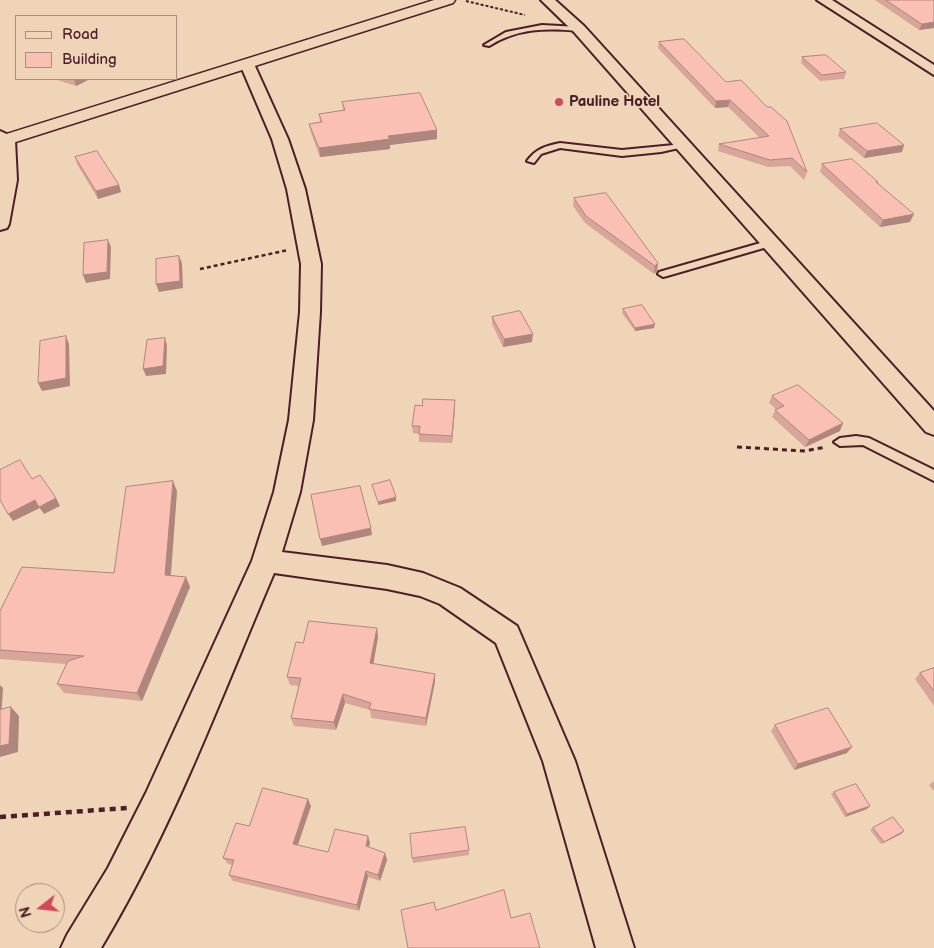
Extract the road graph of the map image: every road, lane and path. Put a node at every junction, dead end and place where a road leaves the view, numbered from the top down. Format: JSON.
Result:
{"nodes":[{"id":1,"x":460,"y":0,"type":"edge"},
{"id":2,"x":547,"y":0,"type":"edge"},
{"id":3,"x":823,"y":0,"type":"edge"},
{"id":4,"x":437,"y":1,"type":"edge"},
{"id":5,"x":552,"y":26,"type":"junction"},
{"id":6,"x":579,"y":29,"type":"junction"},
{"id":7,"x":487,"y":45,"type":"dead end"},
{"id":8,"x":247,"y":64,"type":"junction"},
{"id":9,"x":932,"y":68,"type":"edge"},
{"id":10,"x":2,"y":139,"type":"edge"},
{"id":11,"x":684,"y":146,"type":"junction"},
{"id":12,"x":531,"y":161,"type":"dead end"},
{"id":13,"x":0,"y":224,"type":"edge"},
{"id":14,"x":771,"y":243,"type":"junction"},
{"id":15,"x":308,"y":245,"type":"junction"},
{"id":16,"x":200,"y":269,"type":"dead end"},
{"id":17,"x":663,"y":274,"type":"dead end"},
{"id":18,"x":934,"y":426,"type":"edge"},
{"id":19,"x":840,"y":442,"type":"joint"},
{"id":20,"x":737,"y":447,"type":"dead end"},
{"id":21,"x":934,"y":476,"type":"edge"},
{"id":22,"x":266,"y":561,"type":"junction"},
{"id":23,"x":158,"y":805,"type":"junction"},
{"id":24,"x":0,"y":817,"type":"edge"},
{"id":25,"x":80,"y":948,"type":"edge"},
{"id":26,"x":615,"y":948,"type":"edge"}],
"edges":[{"from":1,"to":5,"type":"path"},
{"from":2,"to":6,"type":"street"},
{"from":3,"to":9,"type":"street"},
{"from":4,"to":8,"type":"street"},
{"from":5,"to":6,"type":"lane"},
{"from":5,"to":7,"type":"lane"},
{"from":6,"to":11,"type":"street"},
{"from":8,"to":10,"type":"street"},
{"from":8,"to":15,"type":"street"},
{"from":10,"to":13,"type":"street"},
{"from":11,"to":12,"type":"lane"},
{"from":11,"to":14,"type":"street"},
{"from":14,"to":17,"type":"lane"},
{"from":14,"to":18,"type":"street"},
{"from":15,"to":16,"type":"path"},
{"from":15,"to":22,"type":"street"},
{"from":19,"to":20,"type":"path"},
{"from":19,"to":21,"type":"lane"},
{"from":22,"to":23,"type":"street"},
{"from":22,"to":26,"type":"street"},
{"from":23,"to":24,"type":"path"},
{"from":23,"to":25,"type":"street"}]}
